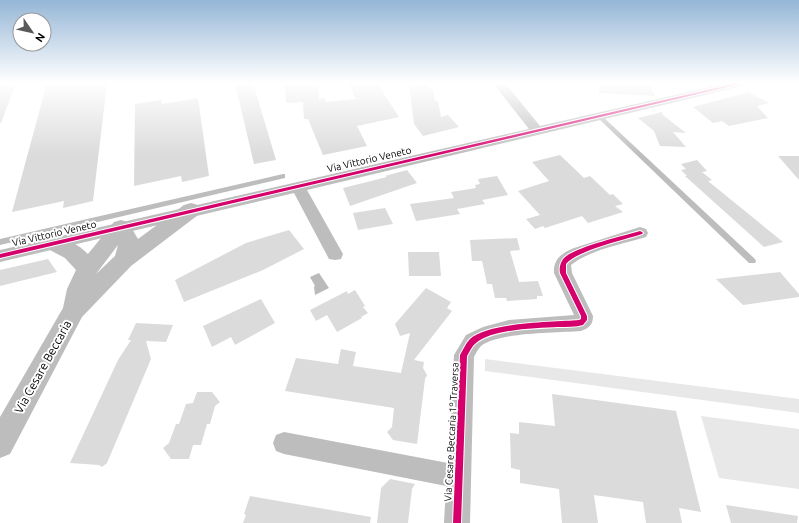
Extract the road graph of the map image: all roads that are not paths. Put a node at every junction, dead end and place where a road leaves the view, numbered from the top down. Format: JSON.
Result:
{"nodes":[{"id":1,"x":518,"y":107,"type":"edge"},
{"id":2,"x":636,"y":107,"type":"edge"},
{"id":3,"x":599,"y":116,"type":"junction"},
{"id":4,"x":537,"y":131,"type":"junction"},
{"id":5,"x":283,"y":176,"type":"dead end"},
{"id":6,"x":298,"y":186,"type":"junction"},
{"id":7,"x":191,"y":210,"type":"junction"},
{"id":8,"x":121,"y":227,"type":"junction"},
{"id":9,"x":640,"y":233,"type":"dead end"},
{"id":10,"x":0,"y":242,"type":"edge"},
{"id":11,"x":53,"y":243,"type":"junction"},
{"id":12,"x":335,"y":254,"type":"dead end"},
{"id":13,"x":0,"y":256,"type":"edge"},
{"id":14,"x":124,"y":260,"type":"junction"},
{"id":15,"x":752,"y":261,"type":"dead end"},
{"id":16,"x":86,"y":270,"type":"junction"},
{"id":17,"x":74,"y":310,"type":"junction"},
{"id":18,"x":284,"y":443,"type":"dead end"},
{"id":19,"x":0,"y":444,"type":"edge"},
{"id":20,"x":459,"y":477,"type":"junction"},
{"id":21,"x":457,"y":523,"type":"edge"}],
"edges":[{"from":1,"to":4,"type":"street"},
{"from":2,"to":3,"type":"street","name":"Via Vittorio Veneto"},
{"from":3,"to":4,"type":"street","name":"Via Vittorio Veneto"},
{"from":3,"to":15,"type":"lane"},
{"from":4,"to":6,"type":"street","name":"Via Vittorio Veneto"},
{"from":5,"to":10,"type":"lane"},
{"from":6,"to":7,"type":"street","name":"Via Vittorio Veneto"},
{"from":6,"to":12,"type":"street"},
{"from":7,"to":8,"type":"street","name":"Via Vittorio Veneto"},
{"from":7,"to":14,"type":"street","name":"Via Cesare Beccaria"},
{"from":8,"to":11,"type":"street","name":"Via Vittorio Veneto"},
{"from":8,"to":14,"type":"street"},
{"from":8,"to":16,"type":"street","name":"Via Cesare Beccaria"},
{"from":9,"to":20,"type":"street","name":"Via Cesare Beccaria 1º Traversa"},
{"from":11,"to":13,"type":"street","name":"Via Vittorio Veneto"},
{"from":11,"to":16,"type":"street"},
{"from":14,"to":17,"type":"street","name":"Via Cesare Beccaria"},
{"from":16,"to":17,"type":"street","name":"Via Cesare Beccaria"},
{"from":17,"to":19,"type":"street","name":"Via Cesare Beccaria"},
{"from":18,"to":20,"type":"street"},
{"from":20,"to":21,"type":"street","name":"Via Cesare Beccaria 1º Traversa"}]}
